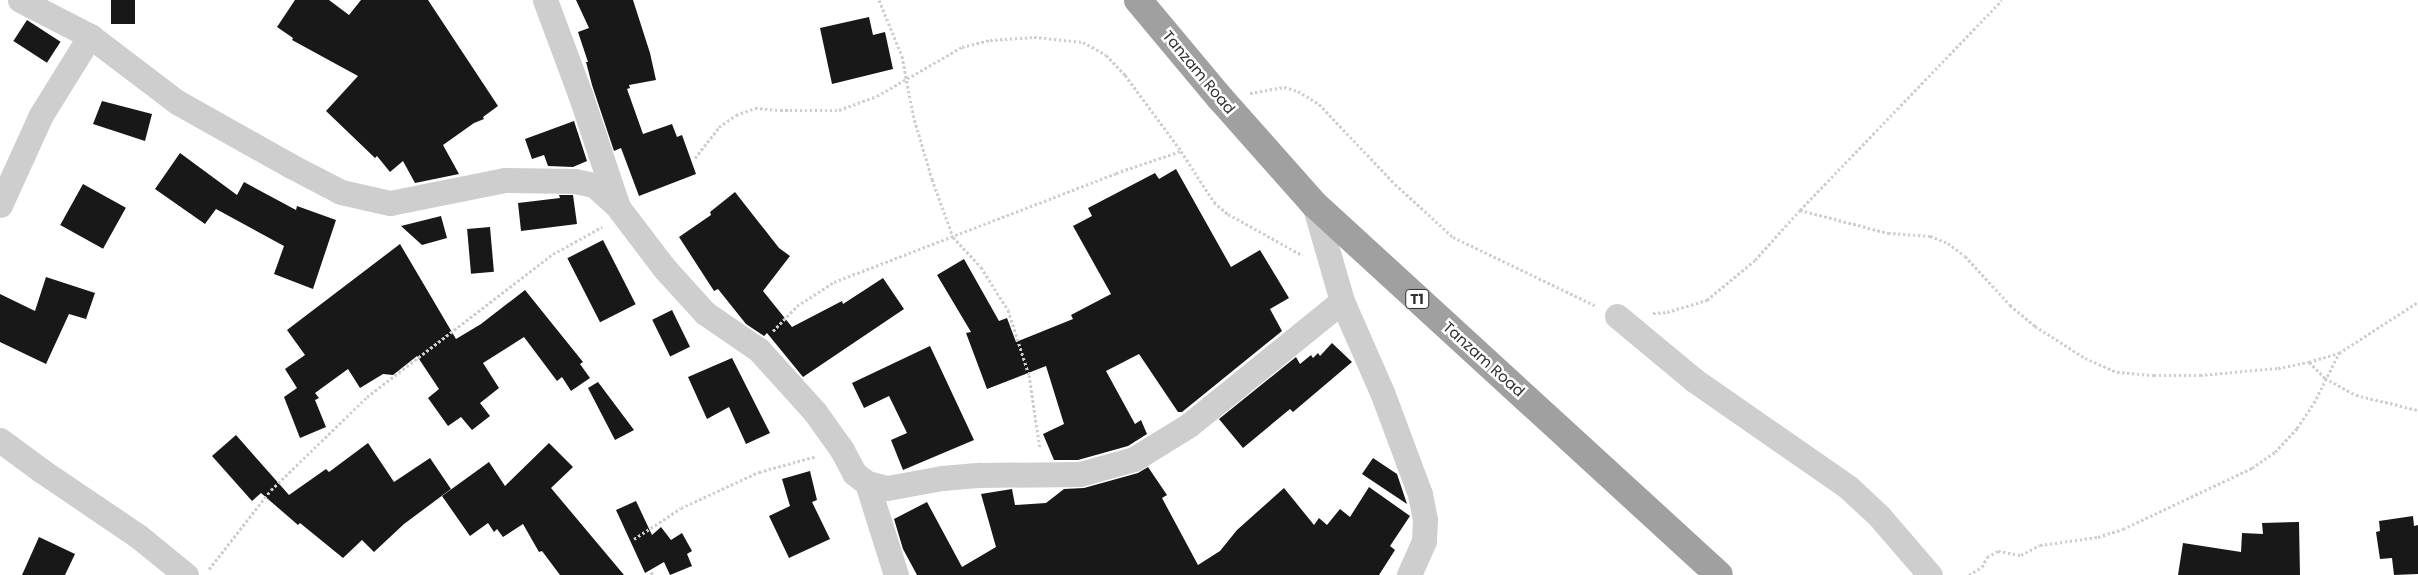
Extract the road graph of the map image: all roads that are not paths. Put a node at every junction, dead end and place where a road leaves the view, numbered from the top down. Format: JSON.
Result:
{"nodes":[{"id":1,"x":20,"y":0,"type":"edge"},
{"id":2,"x":544,"y":0,"type":"edge"},
{"id":3,"x":1138,"y":0,"type":"edge"},
{"id":4,"x":90,"y":36,"type":"junction"},
{"id":5,"x":1314,"y":204,"type":"junction"},
{"id":6,"x":0,"y":205,"type":"edge"},
{"id":7,"x":621,"y":211,"type":"junction"},
{"id":8,"x":1342,"y":302,"type":"junction"},
{"id":9,"x":1617,"y":316,"type":"road end"},
{"id":10,"x":0,"y":440,"type":"edge"},
{"id":11,"x":867,"y":483,"type":"junction"},
{"id":12,"x":186,"y":575,"type":"edge"},
{"id":13,"x":896,"y":575,"type":"edge"},
{"id":14,"x":1409,"y":575,"type":"edge"},
{"id":15,"x":1719,"y":575,"type":"edge"},
{"id":16,"x":1930,"y":575,"type":"edge"}],
"edges":[{"from":1,"to":4,"type":"street"},
{"from":2,"to":7,"type":"street"},
{"from":3,"to":5,"type":"highway","name":"Tanzam Road","number":"T1"},
{"from":4,"to":6,"type":"street"},
{"from":4,"to":7,"type":"street"},
{"from":5,"to":8,"type":"street"},
{"from":5,"to":15,"type":"highway","name":"Tanzam Road","number":"T1"},
{"from":7,"to":11,"type":"street"},
{"from":8,"to":11,"type":"street"},
{"from":8,"to":14,"type":"street"},
{"from":9,"to":16,"type":"street"},
{"from":10,"to":12,"type":"street"},
{"from":11,"to":13,"type":"street"}]}
